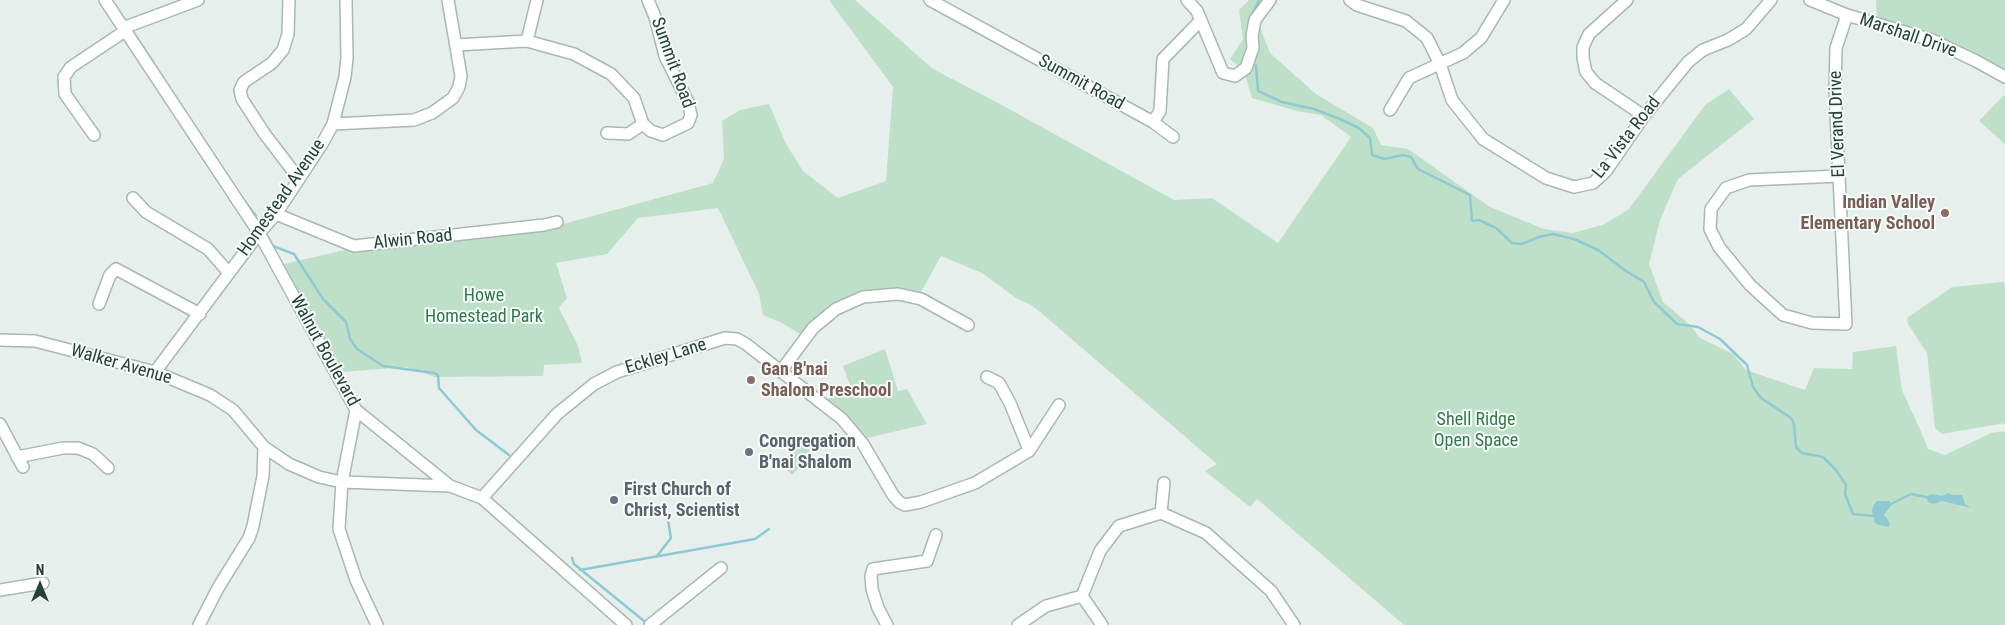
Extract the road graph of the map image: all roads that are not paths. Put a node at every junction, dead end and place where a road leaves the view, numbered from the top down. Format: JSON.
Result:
{"nodes":[{"id":1,"x":105,"y":0,"type":"edge"},
{"id":2,"x":198,"y":0,"type":"edge"},
{"id":3,"x":289,"y":0,"type":"edge"},
{"id":4,"x":346,"y":0,"type":"edge"},
{"id":5,"x":448,"y":0,"type":"edge"},
{"id":6,"x":537,"y":0,"type":"edge"},
{"id":7,"x":648,"y":0,"type":"edge"},
{"id":8,"x":930,"y":0,"type":"edge"},
{"id":9,"x":1187,"y":0,"type":"edge"},
{"id":10,"x":1270,"y":0,"type":"edge"},
{"id":11,"x":1350,"y":0,"type":"edge"},
{"id":12,"x":1504,"y":0,"type":"edge"},
{"id":13,"x":1627,"y":0,"type":"edge"},
{"id":14,"x":1771,"y":0,"type":"edge"},
{"id":15,"x":1810,"y":0,"type":"edge"},
{"id":16,"x":1847,"y":15,"type":"junction"},
{"id":17,"x":1200,"y":21,"type":"junction"},
{"id":18,"x":124,"y":30,"type":"junction"},
{"id":19,"x":527,"y":41,"type":"junction"},
{"id":20,"x":456,"y":44,"type":"junction"},
{"id":21,"x":1440,"y":64,"type":"junction"},
{"id":22,"x":2005,"y":77,"type":"edge"},
{"id":23,"x":1390,"y":110,"type":"dead end"},
{"id":24,"x":1644,"y":116,"type":"junction"},
{"id":25,"x":1153,"y":122,"type":"junction"},
{"id":26,"x":333,"y":124,"type":"junction"},
{"id":27,"x":643,"y":124,"type":"junction"},
{"id":28,"x":607,"y":133,"type":"dead end"},
{"id":29,"x":94,"y":135,"type":"dead end"},
{"id":30,"x":1173,"y":138,"type":"dead end"},
{"id":31,"x":1839,"y":176,"type":"junction"},
{"id":32,"x":299,"y":179,"type":"junction"},
{"id":33,"x":133,"y":198,"type":"dead end"},
{"id":34,"x":276,"y":214,"type":"junction"},
{"id":35,"x":557,"y":222,"type":"dead end"},
{"id":36,"x":259,"y":233,"type":"junction"},
{"id":37,"x":229,"y":273,"type":"junction"},
{"id":38,"x":99,"y":304,"type":"dead end"},
{"id":39,"x":200,"y":314,"type":"junction"},
{"id":40,"x":968,"y":325,"type":"dead end"},
{"id":41,"x":0,"y":340,"type":"edge"},
{"id":42,"x":781,"y":371,"type":"junction"},
{"id":43,"x":155,"y":372,"type":"junction"},
{"id":44,"x":987,"y":377,"type":"dead end"},
{"id":45,"x":1059,"y":405,"type":"dead end"},
{"id":46,"x":356,"y":410,"type":"junction"},
{"id":47,"x":0,"y":424,"type":"edge"},
{"id":48,"x":264,"y":447,"type":"junction"},
{"id":49,"x":1029,"y":450,"type":"junction"},
{"id":50,"x":108,"y":468,"type":"dead end"},
{"id":51,"x":342,"y":482,"type":"junction"},
{"id":52,"x":1164,"y":483,"type":"dead end"},
{"id":53,"x":450,"y":486,"type":"junction"},
{"id":54,"x":482,"y":498,"type":"junction"},
{"id":55,"x":1161,"y":513,"type":"junction"},
{"id":56,"x":936,"y":535,"type":"dead end"},
{"id":57,"x":720,"y":568,"type":"dead end"},
{"id":58,"x":43,"y":584,"type":"dead end"},
{"id":59,"x":0,"y":590,"type":"edge"},
{"id":60,"x":1082,"y":596,"type":"junction"},
{"id":61,"x":199,"y":625,"type":"edge"},
{"id":62,"x":377,"y":625,"type":"edge"},
{"id":63,"x":626,"y":625,"type":"edge"},
{"id":64,"x":650,"y":625,"type":"edge"},
{"id":65,"x":887,"y":625,"type":"edge"},
{"id":66,"x":1018,"y":625,"type":"edge"},
{"id":67,"x":1102,"y":625,"type":"edge"},
{"id":68,"x":1294,"y":625,"type":"edge"}],
"edges":[{"from":1,"to":18,"type":"street","name":"Walnut Boulevard"},
{"from":2,"to":18,"type":"street"},
{"from":3,"to":32,"type":"street"},
{"from":4,"to":26,"type":"street","name":"Homestead Avenue"},
{"from":5,"to":20,"type":"street"},
{"from":6,"to":19,"type":"street"},
{"from":7,"to":27,"type":"street","name":"Summit Road"},
{"from":8,"to":25,"type":"street","name":"Summit Road"},
{"from":9,"to":17,"type":"street"},
{"from":10,"to":17,"type":"street"},
{"from":11,"to":21,"type":"street","name":"La Vista Road"},
{"from":12,"to":21,"type":"street"},
{"from":13,"to":24,"type":"street"},
{"from":14,"to":24,"type":"street","name":"La Vista Road"},
{"from":15,"to":16,"type":"street","name":"Marshall Drive"},
{"from":16,"to":22,"type":"street","name":"Marshall Drive"},
{"from":16,"to":31,"type":"street","name":"El Verand Drive"},
{"from":17,"to":25,"type":"street"},
{"from":18,"to":29,"type":"street"},
{"from":18,"to":36,"type":"street","name":"Walnut Boulevard"},
{"from":19,"to":20,"type":"street"},
{"from":19,"to":27,"type":"street"},
{"from":20,"to":26,"type":"street"},
{"from":21,"to":23,"type":"street"},
{"from":21,"to":24,"type":"street","name":"La Vista Road"},
{"from":25,"to":30,"type":"street","name":"Summit Road"},
{"from":26,"to":32,"type":"street","name":"Homestead Avenue"},
{"from":27,"to":28,"type":"street"},
{"from":31,"to":31,"type":"street","name":"El Verand Drive"},
{"from":32,"to":34,"type":"street","name":"Homestead Avenue"},
{"from":33,"to":37,"type":"street"},
{"from":34,"to":35,"type":"street","name":"Alwin Road"},
{"from":34,"to":36,"type":"street","name":"Homestead Avenue"},
{"from":36,"to":37,"type":"street","name":"Homestead Avenue"},
{"from":36,"to":46,"type":"street","name":"Walnut Boulevard"},
{"from":37,"to":39,"type":"street","name":"Homestead Avenue"},
{"from":38,"to":39,"type":"street"},
{"from":39,"to":43,"type":"street","name":"Homestead Avenue"},
{"from":40,"to":42,"type":"street"},
{"from":41,"to":43,"type":"street","name":"Walker Avenue"},
{"from":42,"to":49,"type":"street","name":"Eckley Lane"},
{"from":42,"to":54,"type":"street","name":"Eckley Lane"},
{"from":43,"to":48,"type":"street","name":"Walker Avenue"},
{"from":44,"to":49,"type":"street"},
{"from":45,"to":49,"type":"street"},
{"from":46,"to":51,"type":"street"},
{"from":46,"to":53,"type":"street","name":"Walnut Boulevard"},
{"from":47,"to":50,"type":"street"},
{"from":48,"to":51,"type":"street","name":"Walker Avenue"},
{"from":48,"to":61,"type":"street"},
{"from":51,"to":53,"type":"street","name":"Walker Avenue"},
{"from":51,"to":62,"type":"street"},
{"from":52,"to":55,"type":"street"},
{"from":53,"to":54,"type":"street","name":"Walnut Boulevard"},
{"from":54,"to":63,"type":"street","name":"Walnut Boulevard"},
{"from":55,"to":60,"type":"street"},
{"from":55,"to":68,"type":"street"},
{"from":56,"to":65,"type":"street"},
{"from":57,"to":64,"type":"street"},
{"from":58,"to":59,"type":"street"},
{"from":60,"to":66,"type":"street"},
{"from":60,"to":67,"type":"street"}]}
